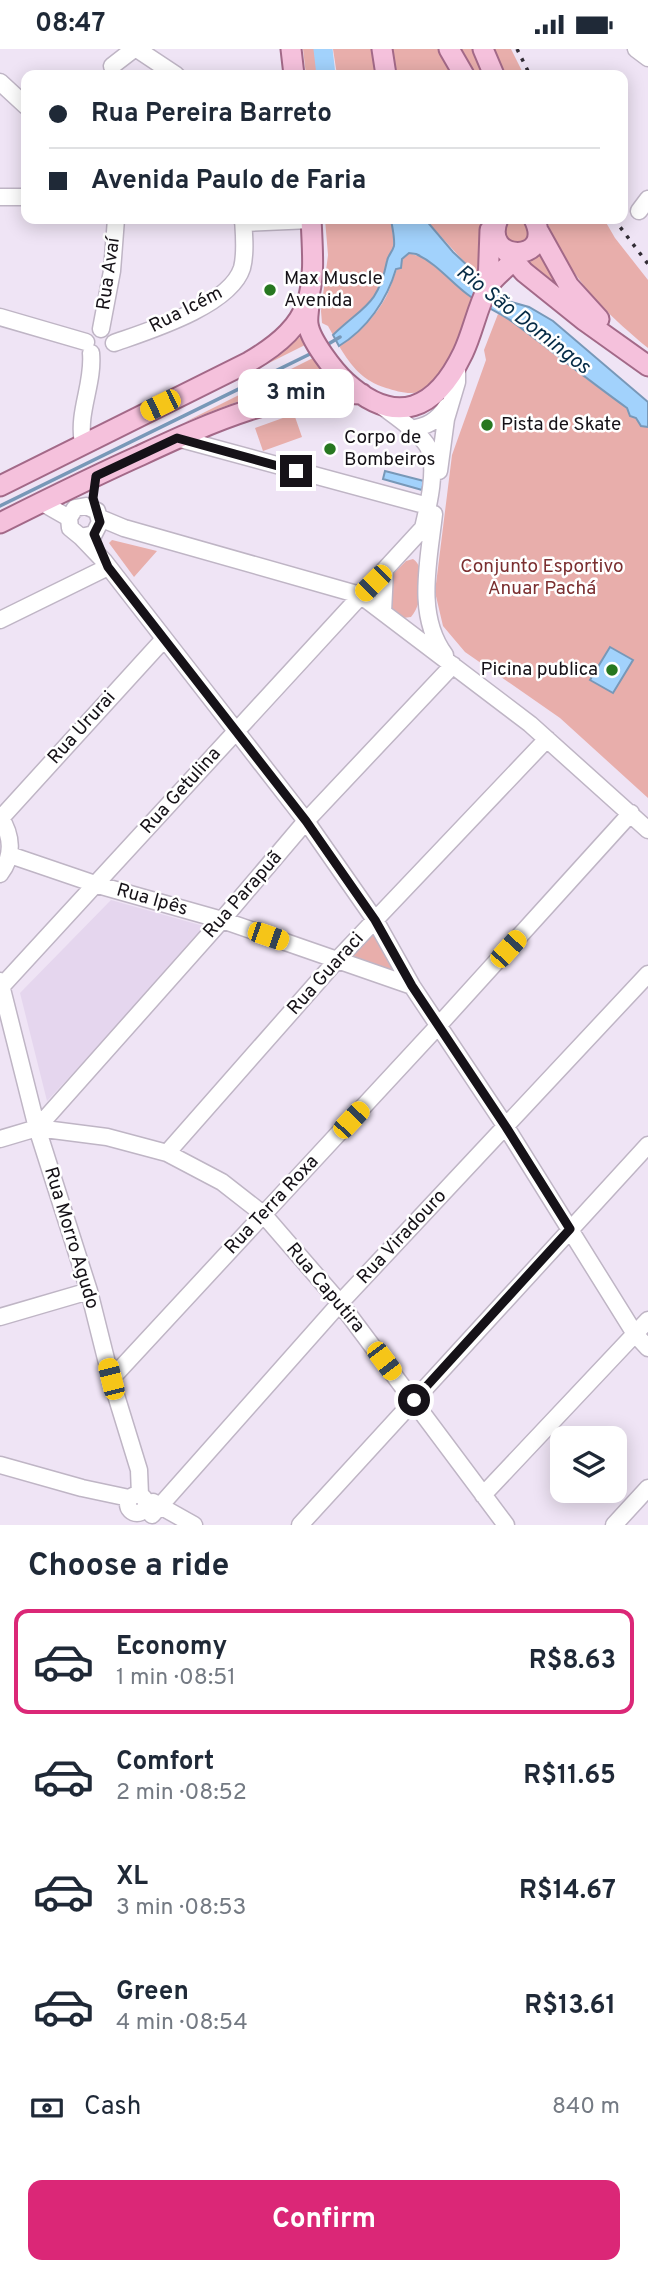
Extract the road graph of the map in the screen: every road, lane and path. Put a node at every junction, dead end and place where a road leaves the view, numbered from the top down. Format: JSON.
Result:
{"nodes":[{"id":1,"x":111,"y":49,"type":"edge"},
{"id":2,"x":136,"y":49,"type":"edge"},
{"id":3,"x":291,"y":49,"type":"edge"},
{"id":4,"x":382,"y":49,"type":"edge"},
{"id":5,"x":449,"y":49,"type":"edge"},
{"id":6,"x":483,"y":49,"type":"edge"},
{"id":7,"x":636,"y":49,"type":"edge"},
{"id":8,"x":648,"y":58,"type":"edge"},
{"id":9,"x":112,"y":70,"type":"edge"},
{"id":10,"x":113,"y":70,"type":"edge"},
{"id":11,"x":168,"y":70,"type":"edge"},
{"id":12,"x":293,"y":70,"type":"edge"},
{"id":13,"x":385,"y":70,"type":"edge"},
{"id":14,"x":461,"y":70,"type":"edge"},
{"id":15,"x":492,"y":70,"type":"edge"},
{"id":16,"x":0,"y":82,"type":"edge"},
{"id":17,"x":21,"y":101,"type":"edge"},
{"id":18,"x":0,"y":197,"type":"edge"},
{"id":19,"x":21,"y":197,"type":"edge"},
{"id":20,"x":116,"y":224,"type":"edge"},
{"id":21,"x":243,"y":224,"type":"edge"},
{"id":22,"x":311,"y":224,"type":"edge"},
{"id":23,"x":494,"y":224,"type":"edge"},
{"id":24,"x":495,"y":224,"type":"edge"},
{"id":25,"x":536,"y":225,"type":"edge"},
{"id":26,"x":513,"y":255,"type":"junction"},
{"id":27,"x":488,"y":285,"type":"junction"},
{"id":28,"x":309,"y":302,"type":"junction"},
{"id":29,"x":0,"y":317,"type":"edge"},
{"id":30,"x":101,"y":329,"type":"junction"},
{"id":31,"x":114,"y":343,"type":"junction"},
{"id":32,"x":93,"y":354,"type":"junction"},
{"id":33,"x":460,"y":357,"type":"junction"},
{"id":34,"x":648,"y":366,"type":"edge"},
{"id":35,"x":452,"y":398,"type":"junction"},
{"id":36,"x":370,"y":399,"type":"junction"},
{"id":37,"x":209,"y":425,"type":"junction"},
{"id":38,"x":410,"y":429,"type":"junction"},
{"id":39,"x":177,"y":438,"type":"junction"},
{"id":40,"x":83,"y":443,"type":"junction"},
{"id":41,"x":218,"y":450,"type":"junction"},
{"id":42,"x":96,"y":476,"type":"junction"},
{"id":43,"x":0,"y":486,"type":"edge"},
{"id":44,"x":41,"y":502,"type":"junction"},
{"id":45,"x":428,"y":506,"type":"junction"},
{"id":46,"x":68,"y":518,"type":"junction"},
{"id":47,"x":0,"y":523,"type":"edge"},
{"id":48,"x":94,"y":525,"type":"junction"},
{"id":49,"x":403,"y":552,"type":"junction"},
{"id":50,"x":106,"y":564,"type":"junction"},
{"id":51,"x":428,"y":569,"type":"junction"},
{"id":52,"x":385,"y":571,"type":"junction"},
{"id":53,"x":360,"y":595,"type":"junction"},
{"id":54,"x":426,"y":606,"type":"junction"},
{"id":55,"x":388,"y":616,"type":"junction"},
{"id":56,"x":0,"y":619,"type":"edge"},
{"id":57,"x":164,"y":639,"type":"junction"},
{"id":58,"x":453,"y":665,"type":"junction"},
{"id":59,"x":236,"y":730,"type":"junction"},
{"id":60,"x":547,"y":739,"type":"junction"},
{"id":61,"x":631,"y":813,"type":"junction"},
{"id":62,"x":1,"y":817,"type":"edge"},
{"id":63,"x":306,"y":821,"type":"junction"},
{"id":64,"x":648,"y":830,"type":"edge"},
{"id":65,"x":10,"y":855,"type":"junction"},
{"id":66,"x":0,"y":874,"type":"edge"},
{"id":67,"x":98,"y":885,"type":"junction"},
{"id":68,"x":222,"y":920,"type":"junction"},
{"id":69,"x":375,"y":920,"type":"junction"},
{"id":70,"x":337,"y":960,"type":"junction"},
{"id":71,"x":648,"y":974,"type":"edge"},
{"id":72,"x":1,"y":984,"type":"edge"},
{"id":73,"x":412,"y":986,"type":"junction"},
{"id":74,"x":438,"y":1026,"type":"junction"},
{"id":75,"x":506,"y":1127,"type":"junction"},
{"id":76,"x":37,"y":1128,"type":"junction"},
{"id":77,"x":0,"y":1139,"type":"edge"},
{"id":78,"x":648,"y":1145,"type":"edge"},
{"id":79,"x":167,"y":1153,"type":"junction"},
{"id":80,"x":263,"y":1214,"type":"junction"},
{"id":81,"x":570,"y":1229,"type":"junction"},
{"id":82,"x":89,"y":1291,"type":"junction"},
{"id":83,"x":340,"y":1303,"type":"junction"},
{"id":84,"x":0,"y":1317,"type":"edge"},
{"id":85,"x":648,"y":1320,"type":"edge"},
{"id":86,"x":635,"y":1334,"type":"junction"},
{"id":87,"x":648,"y":1348,"type":"edge"},
{"id":88,"x":111,"y":1379,"type":"junction"},
{"id":89,"x":414,"y":1400,"type":"junction"},
{"id":90,"x":0,"y":1465,"type":"edge"},
{"id":91,"x":648,"y":1488,"type":"edge"},
{"id":92,"x":483,"y":1495,"type":"junction"},
{"id":93,"x":140,"y":1507,"type":"edge"},
{"id":94,"x":185,"y":1525,"type":"edge"},
{"id":95,"x":194,"y":1525,"type":"edge"},
{"id":96,"x":300,"y":1525,"type":"edge"},
{"id":97,"x":506,"y":1525,"type":"edge"},
{"id":98,"x":614,"y":1525,"type":"edge"}],
"edges":[{"from":1,"to":9,"type":"street"},
{"from":2,"to":10,"type":"street"},
{"from":2,"to":11,"type":"street"},
{"from":3,"to":12,"type":"main road"},
{"from":4,"to":13,"type":"main road"},
{"from":5,"to":14,"type":"main road"},
{"from":6,"to":15,"type":"main road"},
{"from":7,"to":8,"type":"street"},
{"from":16,"to":17,"type":"street"},
{"from":18,"to":19,"type":"street"},
{"from":20,"to":30,"type":"street","name":"Rua Avaí"},
{"from":21,"to":31,"type":"street","name":"Rua Icém"},
{"from":22,"to":28,"type":"main road"},
{"from":23,"to":27,"type":"main road"},
{"from":24,"to":26,"type":"main road"},
{"from":25,"to":26,"type":"main road"},
{"from":25,"to":34,"type":"main road"},
{"from":26,"to":27,"type":"main road"},
{"from":26,"to":34,"type":"main road"},
{"from":27,"to":33,"type":"main road"},
{"from":28,"to":36,"type":"main road"},
{"from":28,"to":40,"type":"main road"},
{"from":29,"to":32,"type":"street"},
{"from":30,"to":31,"type":"street"},
{"from":30,"to":32,"type":"street"},
{"from":31,"to":32,"type":"street"},
{"from":32,"to":40,"type":"street"},
{"from":33,"to":35,"type":"street"},
{"from":33,"to":36,"type":"main road"},
{"from":35,"to":38,"type":"street"},
{"from":35,"to":51,"type":"street"},
{"from":36,"to":37,"type":"main road"},
{"from":36,"to":38,"type":"street"},
{"from":37,"to":39,"type":"main road"},
{"from":37,"to":41,"type":"street"},
{"from":38,"to":45,"type":"street"},
{"from":39,"to":41,"type":"street"},
{"from":39,"to":42,"type":"main road"},
{"from":40,"to":43,"type":"main road"},
{"from":41,"to":45,"type":"street"},
{"from":42,"to":44,"type":"main road"},
{"from":42,"to":48,"type":"street"},
{"from":44,"to":46,"type":"street"},
{"from":44,"to":47,"type":"main road"},
{"from":45,"to":49,"type":"street"},
{"from":46,"to":48,"type":"street"},
{"from":46,"to":48,"type":"street"},
{"from":48,"to":50,"type":"street"},
{"from":48,"to":53,"type":"street"},
{"from":49,"to":51,"type":"street"},
{"from":49,"to":52,"type":"street"},
{"from":50,"to":56,"type":"street"},
{"from":50,"to":57,"type":"street"},
{"from":51,"to":54,"type":"street"},
{"from":52,"to":53,"type":"street","name":"Rua Getulina"},
{"from":52,"to":55,"type":"street"},
{"from":53,"to":55,"type":"street"},
{"from":53,"to":59,"type":"street","name":"Rua Getulina"},
{"from":54,"to":55,"type":"street"},
{"from":54,"to":58,"type":"street"},
{"from":55,"to":58,"type":"street"},
{"from":57,"to":59,"type":"street"},
{"from":57,"to":62,"type":"street","name":"Rua Ururai"},
{"from":58,"to":60,"type":"street"},
{"from":58,"to":63,"type":"street","name":"Rua Parapuã"},
{"from":59,"to":63,"type":"street"},
{"from":59,"to":67,"type":"street","name":"Rua Getulina"},
{"from":60,"to":61,"type":"street"},
{"from":60,"to":69,"type":"street","name":"Rua Guaraci"},
{"from":61,"to":64,"type":"street"},
{"from":61,"to":74,"type":"street","name":"Rua Terra Roxa"},
{"from":62,"to":65,"type":"street"},
{"from":63,"to":68,"type":"street","name":"Rua Parapuã"},
{"from":63,"to":69,"type":"street"},
{"from":65,"to":66,"type":"street"},
{"from":65,"to":67,"type":"street","name":"Rua Ipês"},
{"from":67,"to":68,"type":"street","name":"Rua Ipês"},
{"from":67,"to":72,"type":"street","name":"Rua Getulina"},
{"from":68,"to":70,"type":"street","name":"Rua Ipês"},
{"from":68,"to":76,"type":"street","name":"Rua Parapuã"},
{"from":69,"to":70,"type":"street","name":"Rua Guaraci"},
{"from":69,"to":73,"type":"street"},
{"from":70,"to":73,"type":"street","name":"Rua Ipês"},
{"from":70,"to":79,"type":"street","name":"Rua Guaraci"},
{"from":71,"to":75,"type":"street","name":"Rua Viradouro"},
{"from":72,"to":76,"type":"street","name":"Rua Morro Agudo"},
{"from":73,"to":74,"type":"street"},
{"from":74,"to":75,"type":"street"},
{"from":74,"to":80,"type":"street","name":"Rua Terra Roxa"},
{"from":75,"to":81,"type":"street"},
{"from":75,"to":83,"type":"street","name":"Rua Viradouro"},
{"from":76,"to":77,"type":"street","name":"Rua Caputira"},
{"from":76,"to":79,"type":"street","name":"Rua Caputira"},
{"from":76,"to":82,"type":"street","name":"Rua Morro Agudo"},
{"from":78,"to":81,"type":"street"},
{"from":79,"to":80,"type":"street","name":"Rua Caputira"},
{"from":80,"to":83,"type":"street","name":"Rua Caputira"},
{"from":80,"to":88,"type":"street","name":"Rua Terra Roxa"},
{"from":81,"to":86,"type":"street"},
{"from":81,"to":89,"type":"street"},
{"from":82,"to":84,"type":"street"},
{"from":82,"to":88,"type":"street","name":"Rua Morro Agudo"},
{"from":83,"to":89,"type":"street","name":"Rua Caputira"},
{"from":83,"to":93,"type":"street","name":"Rua Viradouro"},
{"from":85,"to":86,"type":"street"},
{"from":86,"to":87,"type":"street"},
{"from":86,"to":92,"type":"street"},
{"from":88,"to":93,"type":"street","name":"Rua Morro Agudo"},
{"from":89,"to":92,"type":"street","name":"Rua Caputira"},
{"from":89,"to":96,"type":"street"},
{"from":90,"to":93,"type":"street"},
{"from":91,"to":98,"type":"street"},
{"from":92,"to":97,"type":"street","name":"Rua Caputira"},
{"from":93,"to":94,"type":"street"},
{"from":93,"to":95,"type":"street"}]}
